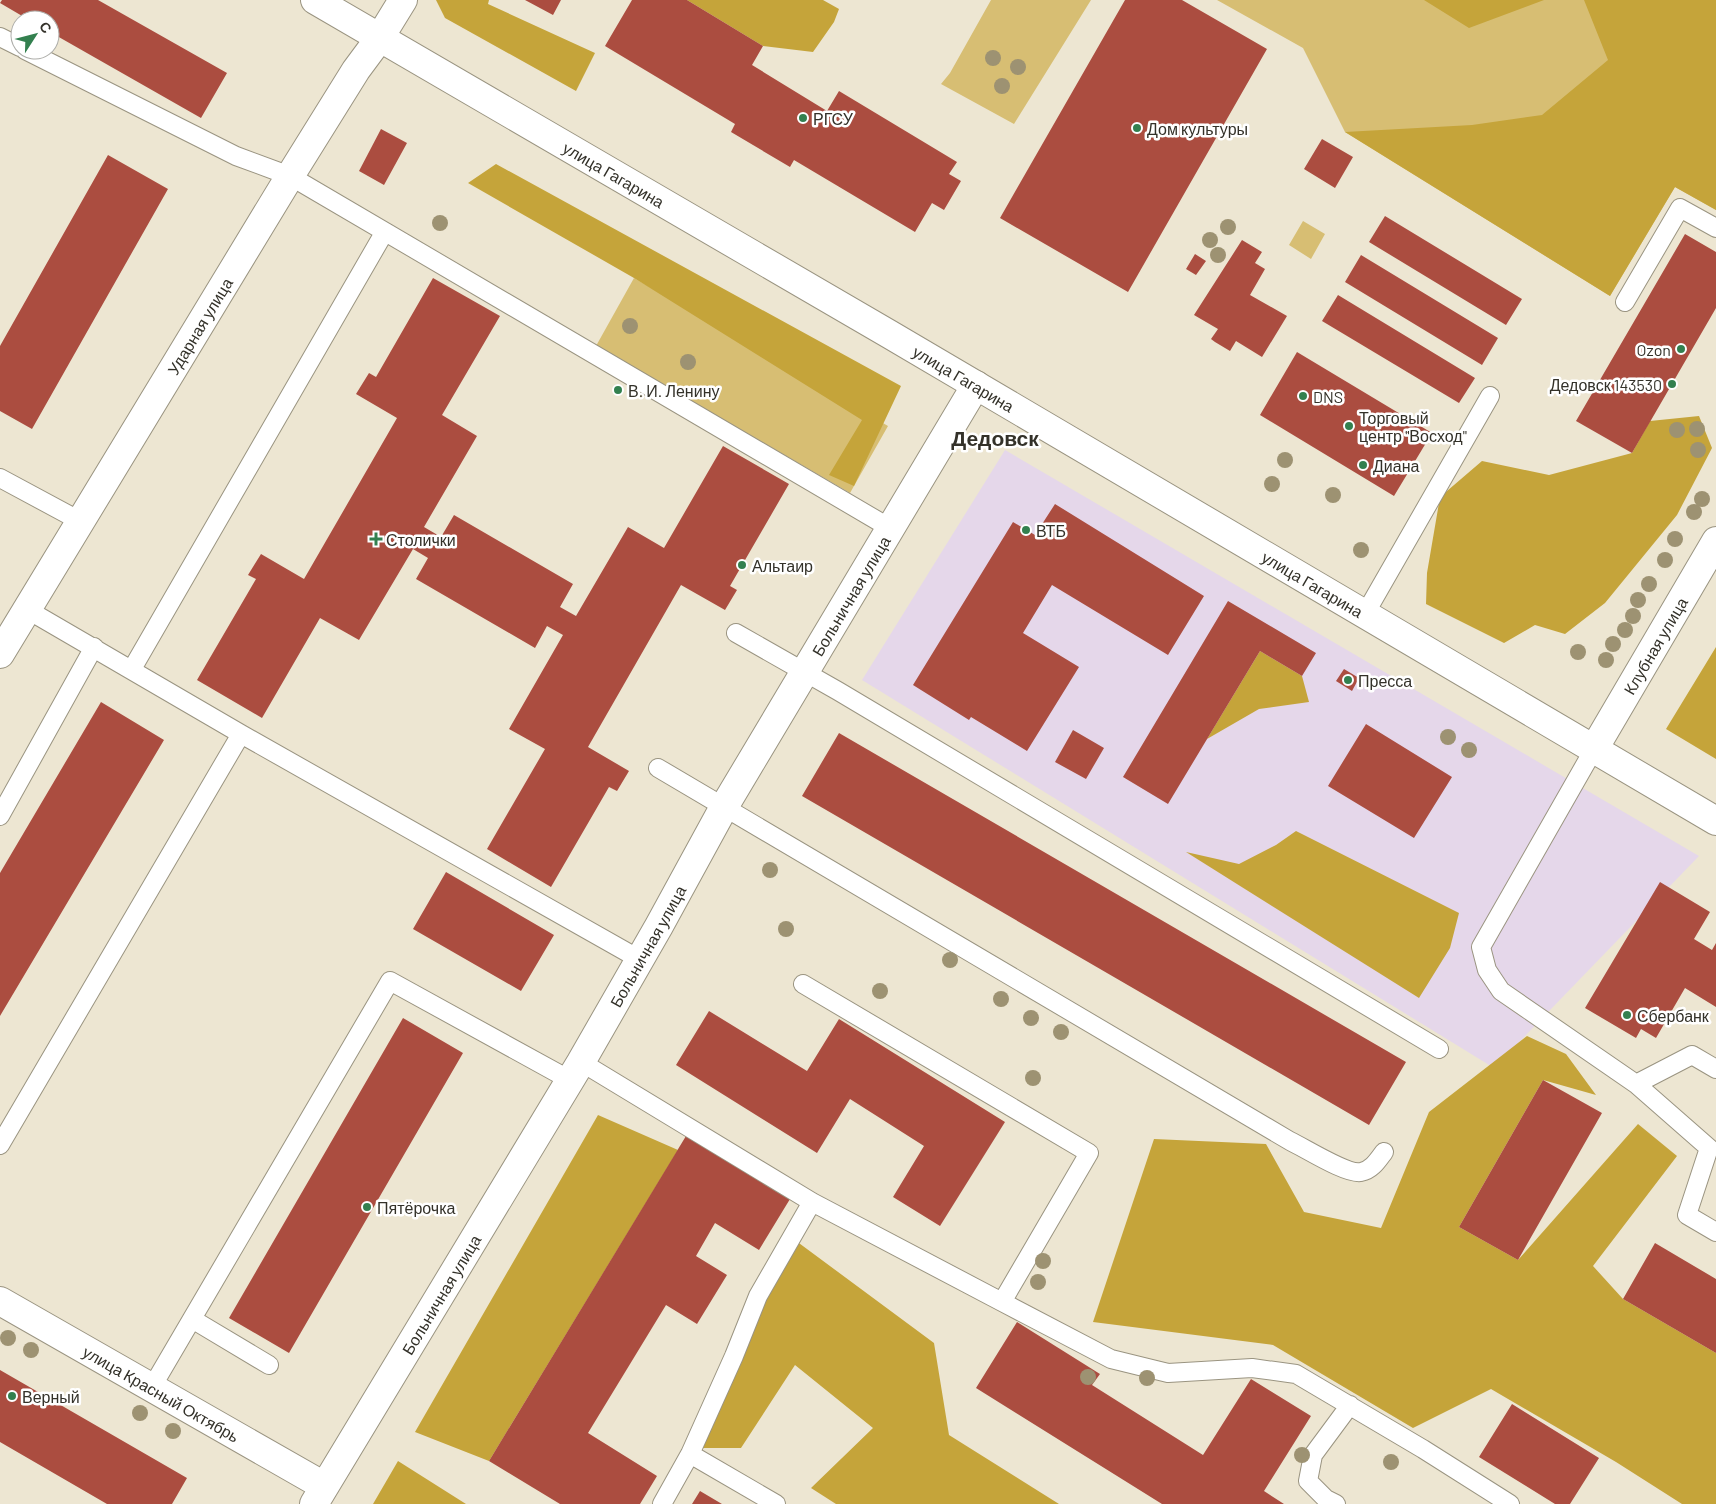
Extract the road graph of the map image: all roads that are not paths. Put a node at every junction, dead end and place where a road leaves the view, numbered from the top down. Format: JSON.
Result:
{"nodes":[{"id":1,"x":315,"y":0,"type":"edge"},
{"id":2,"x":403,"y":0,"type":"edge"},
{"id":3,"x":379,"y":39,"type":"junction"},
{"id":4,"x":45,"y":60,"type":"edge"},
{"id":5,"x":290,"y":176,"type":"junction"},
{"id":6,"x":1716,"y":228,"type":"edge"},
{"id":7,"x":384,"y":233,"type":"junction"},
{"id":8,"x":1625,"y":302,"type":"dead end"},
{"id":9,"x":976,"y":385,"type":"junction"},
{"id":10,"x":1490,"y":396,"type":"dead end"},
{"id":11,"x":0,"y":478,"type":"edge"},
{"id":12,"x":80,"y":521,"type":"junction"},
{"id":13,"x":890,"y":528,"type":"junction"},
{"id":14,"x":1716,"y":542,"type":"edge"},
{"id":15,"x":28,"y":610,"type":"junction"},
{"id":16,"x":1365,"y":614,"type":"junction"},
{"id":17,"x":736,"y":633,"type":"dead end"},
{"id":18,"x":94,"y":647,"type":"junction"},
{"id":19,"x":0,"y":654,"type":"edge"},
{"id":20,"x":132,"y":669,"type":"junction"},
{"id":21,"x":806,"y":672,"type":"junction"},
{"id":22,"x":241,"y":734,"type":"junction"},
{"id":23,"x":1594,"y":749,"type":"junction"},
{"id":24,"x":658,"y":768,"type":"dead end"},
{"id":25,"x":724,"y":806,"type":"junction"},
{"id":26,"x":0,"y":816,"type":"edge"},
{"id":27,"x":1716,"y":821,"type":"edge"},
{"id":28,"x":639,"y":958,"type":"junction"},
{"id":29,"x":803,"y":984,"type":"dead end"},
{"id":30,"x":1439,"y":1049,"type":"dead end"},
{"id":31,"x":1716,"y":1069,"type":"edge"},
{"id":32,"x":576,"y":1071,"type":"junction"},
{"id":33,"x":1636,"y":1084,"type":"junction"},
{"id":34,"x":0,"y":1145,"type":"edge"},
{"id":35,"x":1384,"y":1152,"type":"dead end"},
{"id":36,"x":812,"y":1202,"type":"junction"},
{"id":37,"x":1716,"y":1232,"type":"edge"},
{"id":38,"x":0,"y":1301,"type":"edge"},
{"id":39,"x":1002,"y":1302,"type":"junction"},
{"id":40,"x":192,"y":1319,"type":"junction"},
{"id":41,"x":269,"y":1365,"type":"dead end"},
{"id":42,"x":152,"y":1387,"type":"junction"},
{"id":43,"x":1350,"y":1405,"type":"junction"},
{"id":44,"x":690,"y":1454,"type":"junction"},
{"id":45,"x":319,"y":1495,"type":"edge"},
{"id":46,"x":662,"y":1504,"type":"edge"},
{"id":47,"x":776,"y":1504,"type":"edge"},
{"id":48,"x":1336,"y":1504,"type":"edge"},
{"id":49,"x":1510,"y":1504,"type":"edge"}],
"edges":[{"from":1,"to":3,"type":"street","name":"улица Гагарина"},
{"from":2,"to":3,"type":"street","name":"Ударная улица"},
{"from":3,"to":5,"type":"street","name":"Ударная улица"},
{"from":3,"to":9,"type":"street","name":"улица Гагарина"},
{"from":4,"to":5,"type":"lane"},
{"from":5,"to":7,"type":"lane"},
{"from":5,"to":12,"type":"street","name":"Ударная улица"},
{"from":6,"to":8,"type":"lane"},
{"from":7,"to":13,"type":"lane"},
{"from":7,"to":20,"type":"lane"},
{"from":9,"to":13,"type":"street","name":"Больничная улица"},
{"from":9,"to":16,"type":"street","name":"улица Гагарина"},
{"from":10,"to":16,"type":"lane"},
{"from":11,"to":12,"type":"lane"},
{"from":12,"to":15,"type":"street","name":"Ударная улица"},
{"from":13,"to":21,"type":"street","name":"Больничная улица"},
{"from":14,"to":23,"type":"street","name":"Клубная улица"},
{"from":15,"to":18,"type":"lane"},
{"from":15,"to":19,"type":"street","name":"Ударная улица"},
{"from":16,"to":23,"type":"street","name":"улица Гагарина"},
{"from":17,"to":21,"type":"lane"},
{"from":18,"to":20,"type":"lane"},
{"from":18,"to":26,"type":"lane"},
{"from":20,"to":22,"type":"lane"},
{"from":21,"to":25,"type":"street","name":"Больничная улица"},
{"from":21,"to":30,"type":"lane"},
{"from":22,"to":28,"type":"lane"},
{"from":22,"to":34,"type":"lane"},
{"from":23,"to":27,"type":"street","name":"улица Гагарина"},
{"from":23,"to":33,"type":"lane"},
{"from":24,"to":25,"type":"lane"},
{"from":25,"to":28,"type":"street","name":"Больничная улица"},
{"from":25,"to":35,"type":"lane"},
{"from":28,"to":32,"type":"street","name":"Больничная улица"},
{"from":29,"to":39,"type":"lane"},
{"from":31,"to":33,"type":"lane"},
{"from":32,"to":36,"type":"lane"},
{"from":32,"to":40,"type":"lane"},
{"from":32,"to":45,"type":"street","name":"Больничная улица"},
{"from":33,"to":37,"type":"lane"},
{"from":36,"to":39,"type":"lane"},
{"from":36,"to":44,"type":"lane"},
{"from":38,"to":42,"type":"street","name":"улица Красный Октябрь"},
{"from":39,"to":43,"type":"lane"},
{"from":40,"to":41,"type":"lane"},
{"from":40,"to":42,"type":"lane"},
{"from":42,"to":45,"type":"street","name":"улица Красный Октябрь"},
{"from":43,"to":48,"type":"lane"},
{"from":43,"to":49,"type":"lane"},
{"from":44,"to":46,"type":"lane"},
{"from":44,"to":47,"type":"lane"}]}
